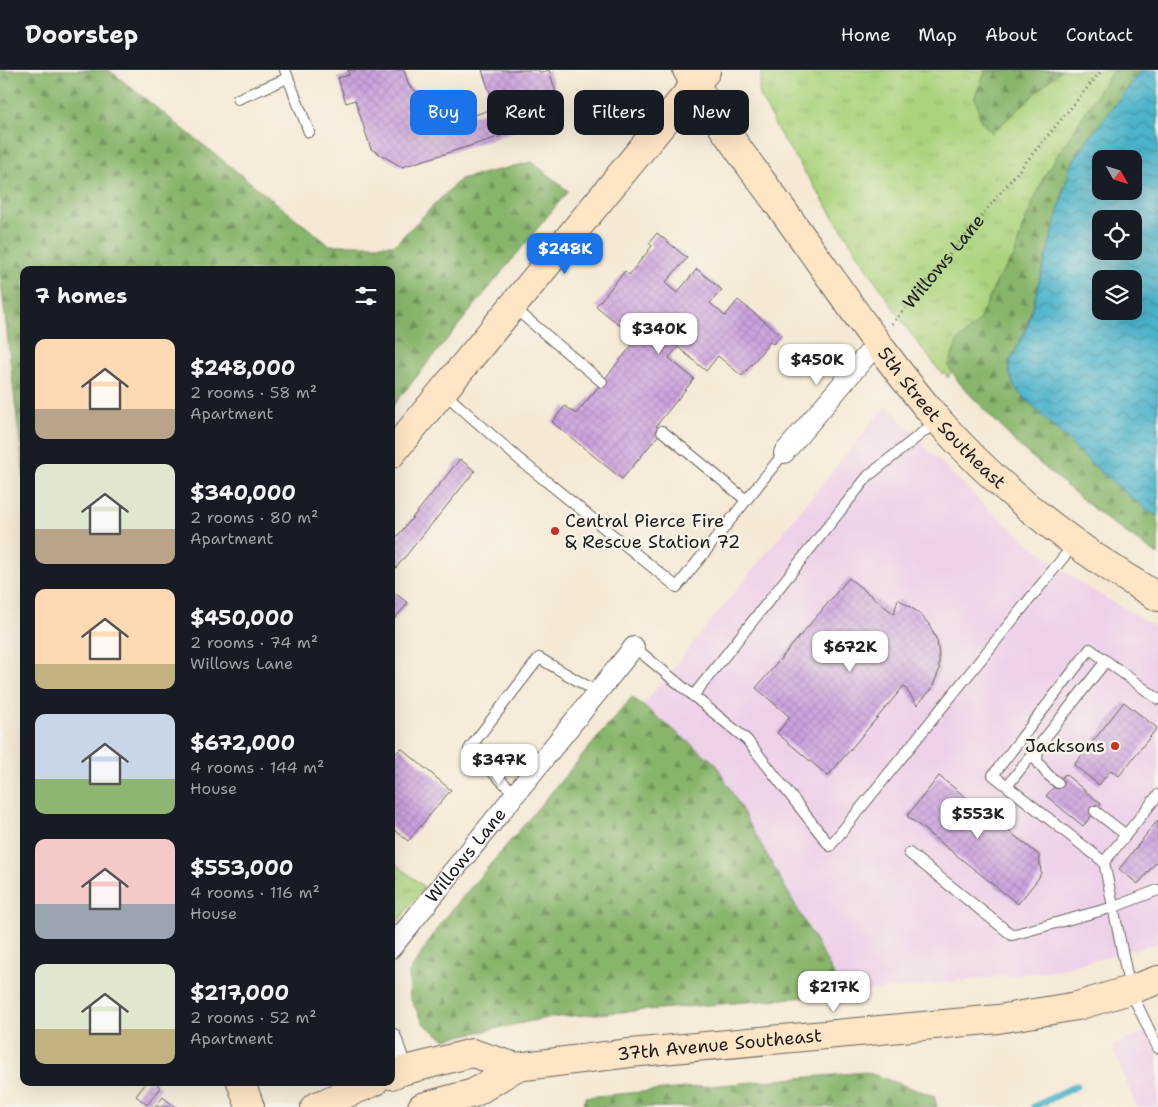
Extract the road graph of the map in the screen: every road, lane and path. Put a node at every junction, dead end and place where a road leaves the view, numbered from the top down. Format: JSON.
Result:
{"nodes":[{"id":1,"x":1102,"y":70,"type":"edge"},
{"id":2,"x":286,"y":74,"type":"edge"},
{"id":3,"x":696,"y":75,"type":"edge"},
{"id":4,"x":238,"y":99,"type":"dead end"},
{"id":5,"x":309,"y":132,"type":"dead end"},
{"id":6,"x":512,"y":307,"type":"junction"},
{"id":7,"x":877,"y":343,"type":"junction"},
{"id":8,"x":602,"y":382,"type":"dead end"},
{"id":9,"x":442,"y":392,"type":"junction"},
{"id":10,"x":938,"y":420,"type":"junction"},
{"id":11,"x":662,"y":431,"type":"dead end"},
{"id":12,"x":395,"y":449,"type":"edge"},
{"id":13,"x":784,"y":452,"type":"joint"},
{"id":14,"x":746,"y":500,"type":"junction"},
{"id":15,"x":1076,"y":542,"type":"junction"},
{"id":16,"x":1158,"y":597,"type":"edge"},
{"id":17,"x":634,"y":647,"type":"joint"},
{"id":18,"x":1106,"y":661,"type":"junction"},
{"id":19,"x":597,"y":692,"type":"junction"},
{"id":20,"x":693,"y":696,"type":"junction"},
{"id":21,"x":1158,"y":699,"type":"edge"},
{"id":22,"x":1038,"y":748,"type":"junction"},
{"id":23,"x":1058,"y":783,"type":"dead end"},
{"id":24,"x":1007,"y":786,"type":"junction"},
{"id":25,"x":515,"y":794,"type":"junction"},
{"id":26,"x":1158,"y":794,"type":"edge"},
{"id":27,"x":1095,"y":812,"type":"dead end"},
{"id":28,"x":1126,"y":835,"type":"junction"},
{"id":29,"x":910,"y":853,"type":"dead end"},
{"id":30,"x":1104,"y":862,"type":"junction"},
{"id":31,"x":1158,"y":890,"type":"edge"},
{"id":32,"x":1114,"y":906,"type":"junction"},
{"id":33,"x":395,"y":943,"type":"edge"},
{"id":34,"x":1158,"y":980,"type":"edge"},
{"id":35,"x":1130,"y":990,"type":"junction"},
{"id":36,"x":1158,"y":1048,"type":"edge"},
{"id":37,"x":516,"y":1067,"type":"junction"},
{"id":38,"x":396,"y":1073,"type":"edge"},
{"id":39,"x":242,"y":1086,"type":"edge"},
{"id":40,"x":365,"y":1086,"type":"edge"},
{"id":41,"x":250,"y":1107,"type":"edge"},
{"id":42,"x":315,"y":1107,"type":"edge"},
{"id":43,"x":422,"y":1107,"type":"edge"}],
"edges":[{"from":1,"to":7,"type":"path","name":"Willows Lane"},
{"from":2,"to":4,"type":"lane"},
{"from":2,"to":5,"type":"lane"},
{"from":3,"to":6,"type":"main road"},
{"from":3,"to":7,"type":"main road","name":"5th Street Southeast"},
{"from":6,"to":8,"type":"lane"},
{"from":6,"to":9,"type":"main road"},
{"from":7,"to":10,"type":"main road","name":"5th Street Southeast"},
{"from":7,"to":13,"type":"street"},
{"from":9,"to":12,"type":"main road"},
{"from":9,"to":14,"type":"lane"},
{"from":10,"to":15,"type":"main road","name":"5th Street Southeast"},
{"from":10,"to":20,"type":"lane"},
{"from":11,"to":14,"type":"lane"},
{"from":13,"to":14,"type":"lane"},
{"from":15,"to":16,"type":"main road","name":"5th Street Southeast"},
{"from":15,"to":20,"type":"lane"},
{"from":17,"to":19,"type":"street","name":"Willows Lane"},
{"from":17,"to":20,"type":"lane"},
{"from":18,"to":21,"type":"lane"},
{"from":18,"to":22,"type":"lane"},
{"from":18,"to":24,"type":"lane"},
{"from":19,"to":25,"type":"street","name":"Willows Lane"},
{"from":19,"to":25,"type":"lane"},
{"from":22,"to":23,"type":"lane"},
{"from":22,"to":24,"type":"lane"},
{"from":24,"to":30,"type":"lane"},
{"from":25,"to":33,"type":"street","name":"Willows Lane"},
{"from":26,"to":28,"type":"lane"},
{"from":27,"to":28,"type":"lane"},
{"from":28,"to":30,"type":"lane"},
{"from":29,"to":32,"type":"lane"},
{"from":30,"to":32,"type":"lane"},
{"from":31,"to":32,"type":"lane"},
{"from":32,"to":35,"type":"lane"},
{"from":34,"to":35,"type":"main road","name":"37th Avenue Southeast"},
{"from":35,"to":36,"type":"lane"},
{"from":35,"to":37,"type":"main road","name":"37th Avenue Southeast"},
{"from":37,"to":38,"type":"main road","name":"37th Avenue Southeast"},
{"from":37,"to":43,"type":"main road","name":"37th Avenue Southeast"},
{"from":39,"to":41,"type":"main road"},
{"from":40,"to":42,"type":"main road"}]}
